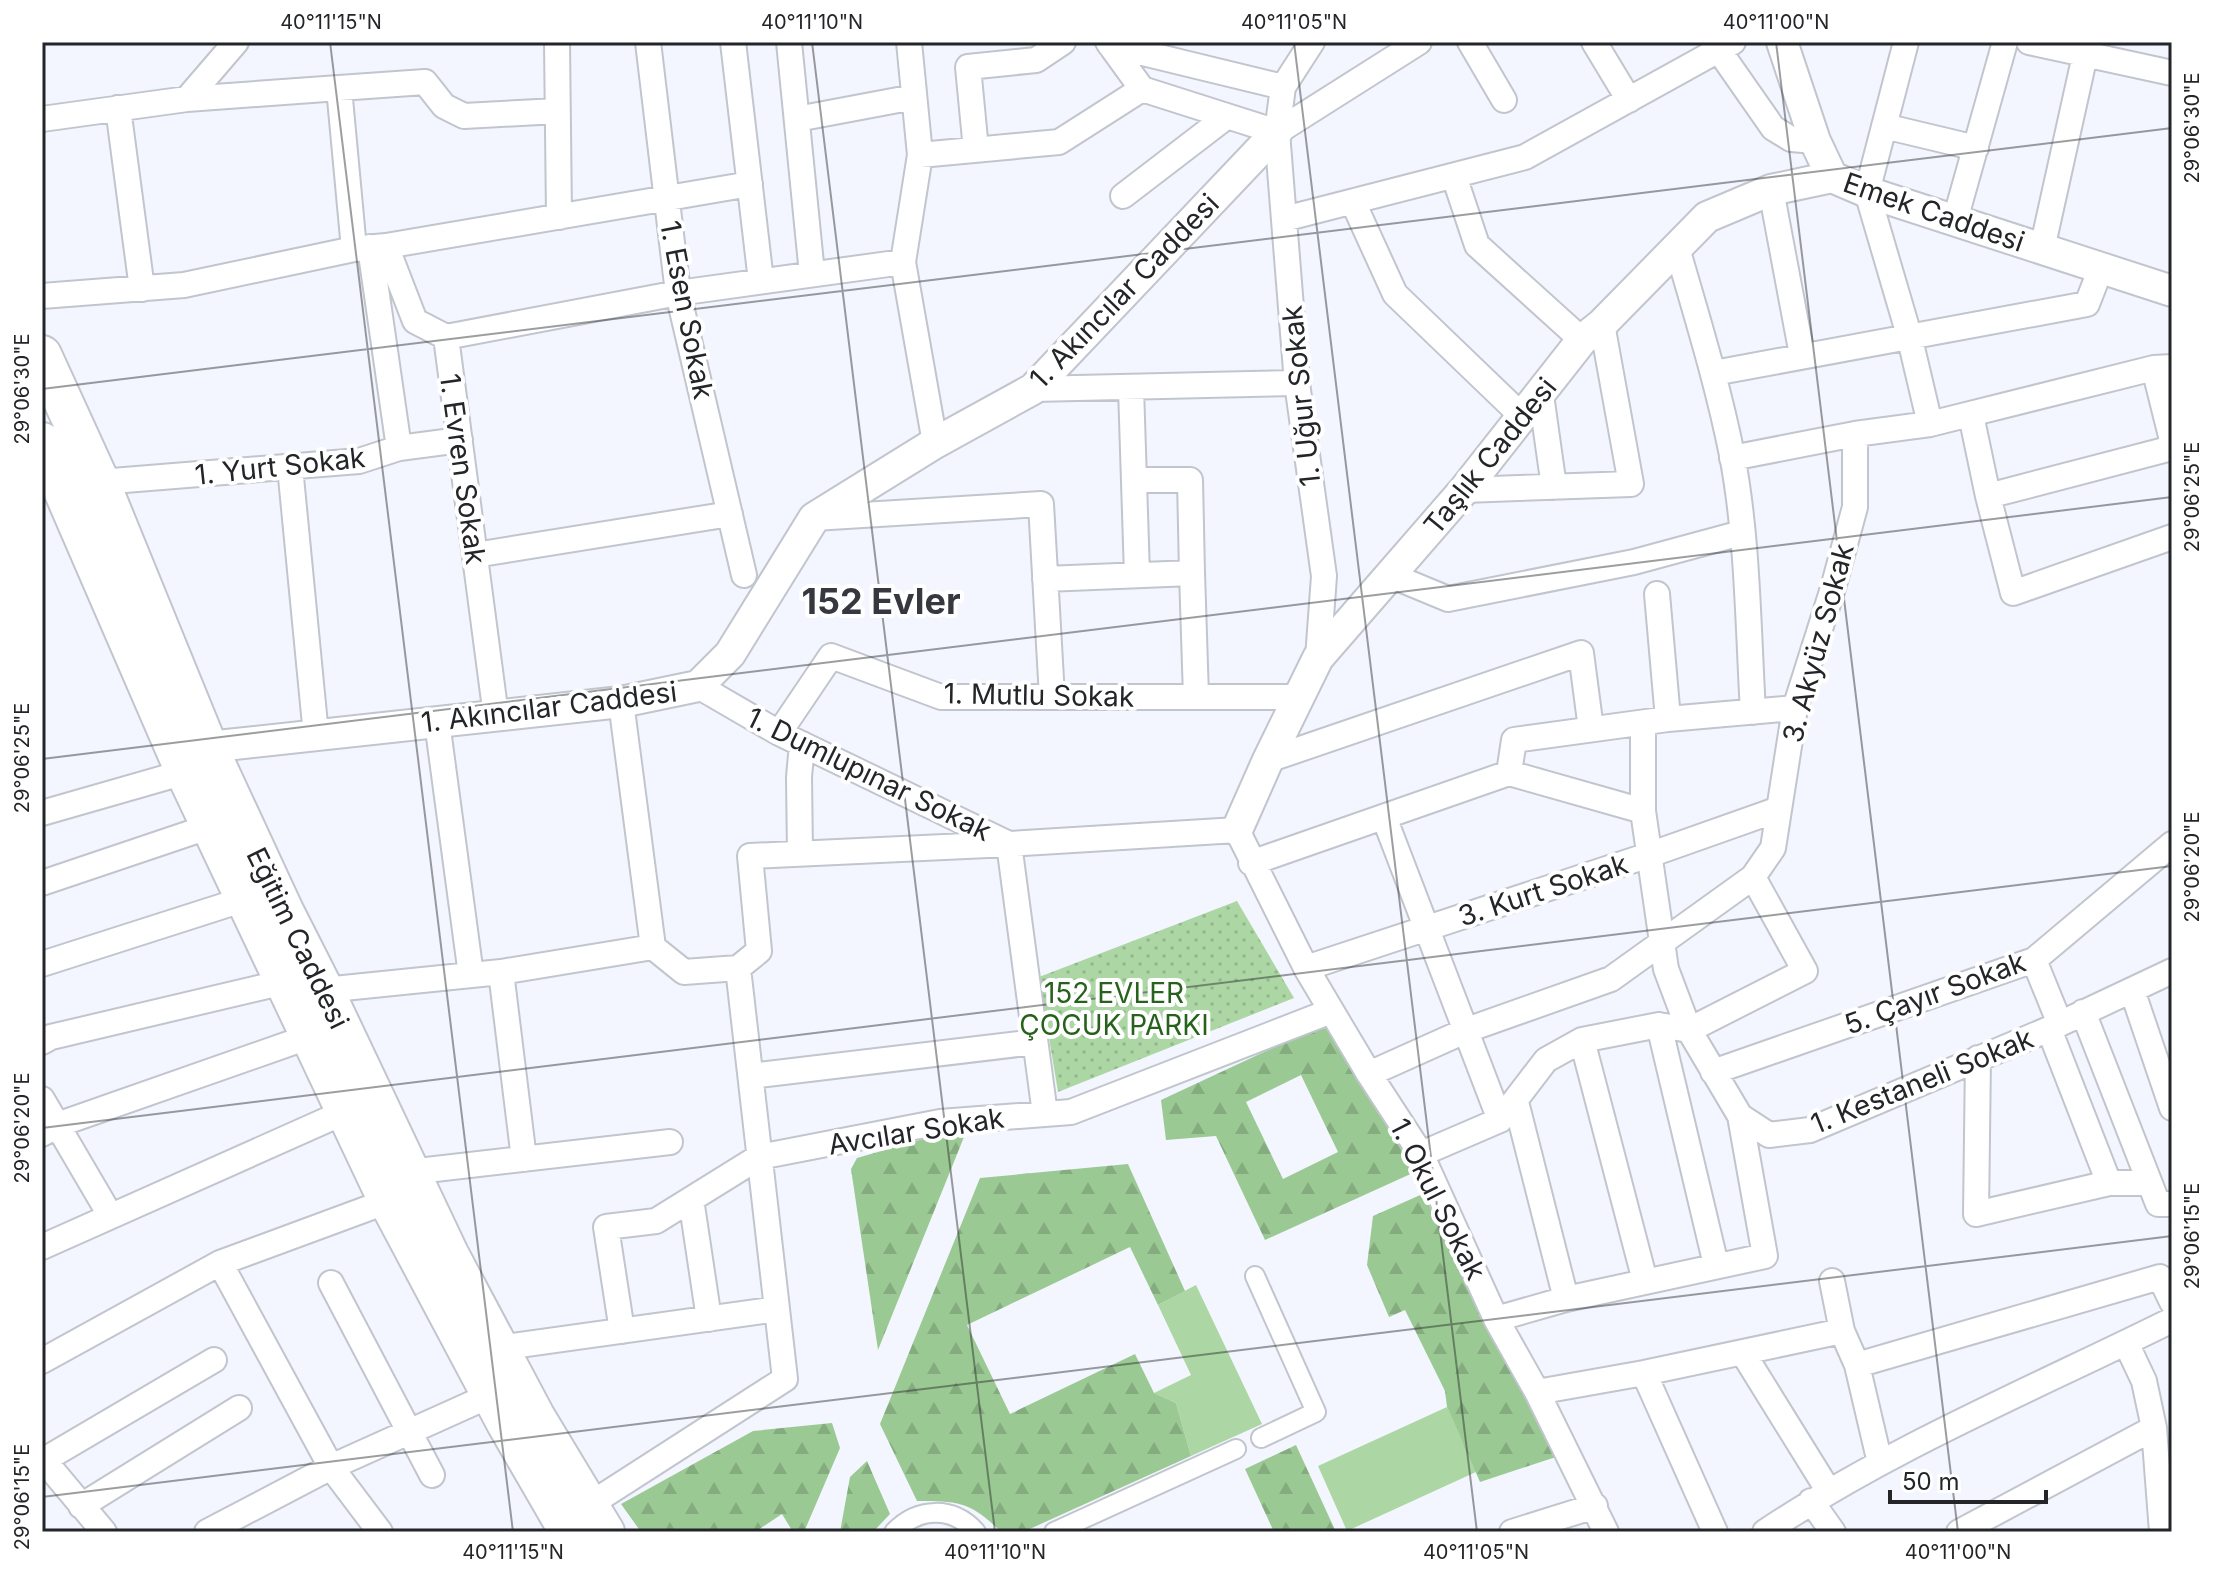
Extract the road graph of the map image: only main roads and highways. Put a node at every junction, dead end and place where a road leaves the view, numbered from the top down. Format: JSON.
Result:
{"nodes":[{"id":1,"x":42,"y":355,"type":"edge"},
{"id":2,"x":42,"y":442,"type":"edge"},
{"id":3,"x":197,"y":760,"type":"junction"},
{"id":4,"x":399,"y":1186,"type":"junction"},
{"id":5,"x":588,"y":1523,"type":"edge"}],
"edges":[{"from":1,"to":3,"type":"main road","name":"Eğitim Caddesi"},
{"from":2,"to":3,"type":"main road","name":"Eğitim Caddesi"},
{"from":3,"to":4,"type":"main road","name":"Eğitim Caddesi"},
{"from":3,"to":4,"type":"main road","name":"Eğitim Caddesi"},
{"from":4,"to":5,"type":"main road","name":"Eğitim Caddesi"},
{"from":4,"to":5,"type":"main road","name":"Eğitim Caddesi"}]}
